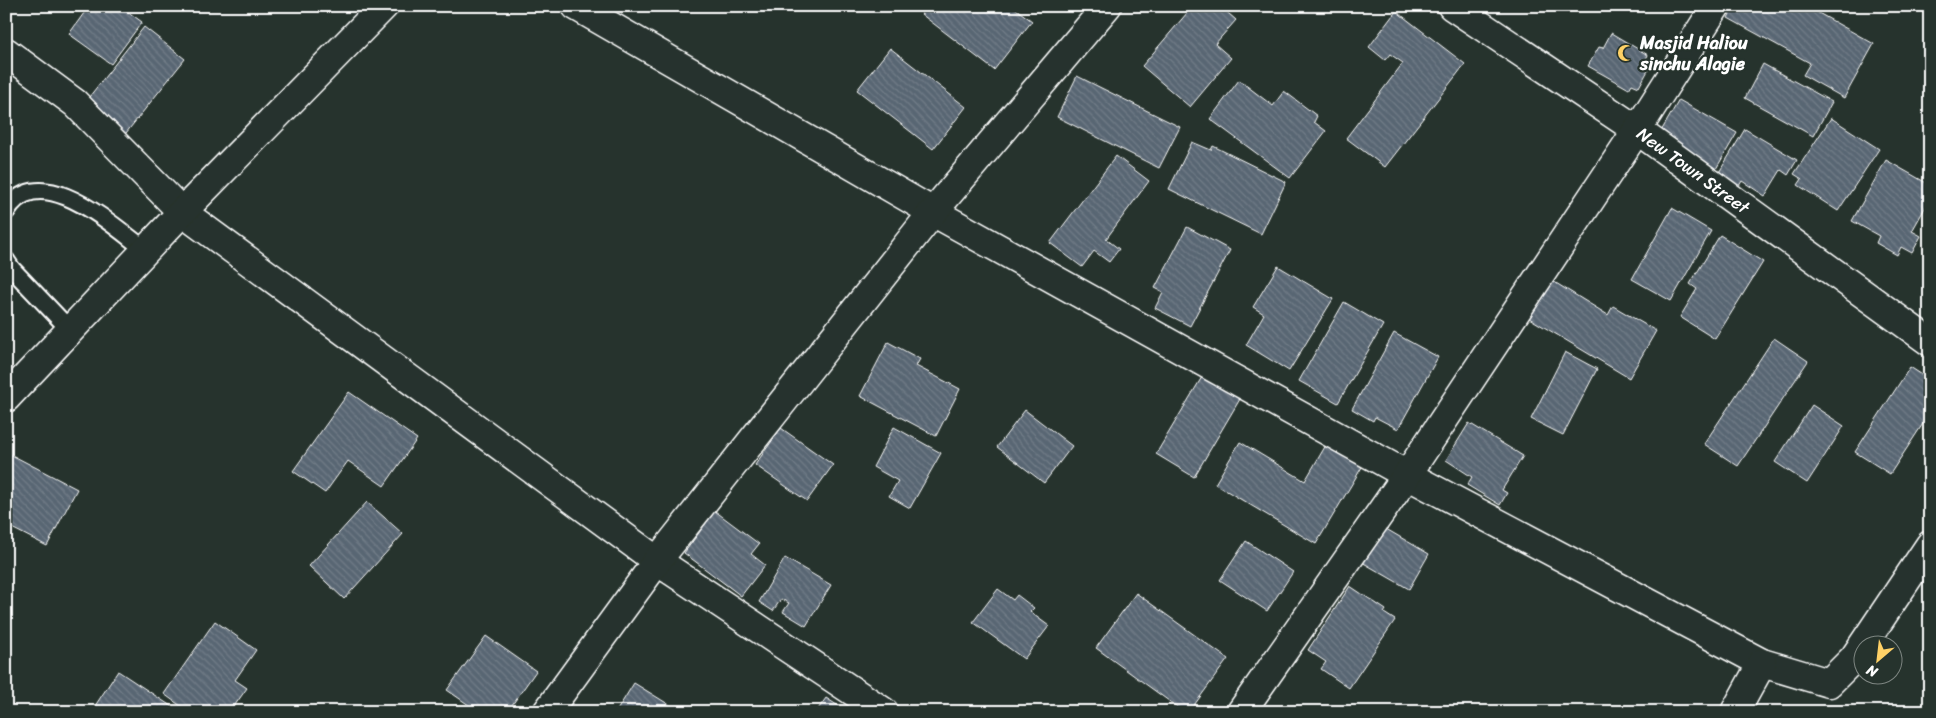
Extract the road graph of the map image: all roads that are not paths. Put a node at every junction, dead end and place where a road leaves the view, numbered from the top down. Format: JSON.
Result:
{"nodes":[{"id":1,"x":384,"y":6,"type":"edge"},
{"id":2,"x":576,"y":6,"type":"edge"},
{"id":3,"x":1107,"y":6,"type":"edge"},
{"id":4,"x":1452,"y":6,"type":"edge"},
{"id":5,"x":1716,"y":6,"type":"edge"},
{"id":6,"x":6,"y":52,"type":"edge"},
{"id":7,"x":1637,"y":130,"type":"junction"},
{"id":8,"x":6,"y":212,"type":"edge"},
{"id":9,"x":182,"y":212,"type":"junction"},
{"id":10,"x":933,"y":212,"type":"junction"},
{"id":11,"x":147,"y":250,"type":"junction"},
{"id":12,"x":6,"y":260,"type":"edge"},
{"id":13,"x":70,"y":331,"type":"junction"},
{"id":14,"x":1930,"y":342,"type":"edge"},
{"id":15,"x":6,"y":398,"type":"edge"},
{"id":16,"x":1407,"y":474,"type":"junction"},
{"id":17,"x":1930,"y":545,"type":"edge"},
{"id":18,"x":657,"y":561,"type":"junction"},
{"id":19,"x":1762,"y":663,"type":"junction"},
{"id":20,"x":547,"y":712,"type":"edge"},
{"id":21,"x":884,"y":712,"type":"edge"},
{"id":22,"x":1241,"y":712,"type":"edge"},
{"id":23,"x":1735,"y":712,"type":"edge"}],
"edges":[{"from":1,"to":9,"type":"street"},
{"from":2,"to":10,"type":"street"},
{"from":3,"to":10,"type":"street"},
{"from":4,"to":7,"type":"street","name":"New Town Street"},
{"from":5,"to":7,"type":"street"},
{"from":6,"to":9,"type":"street"},
{"from":7,"to":14,"type":"street","name":"New Town Street"},
{"from":7,"to":16,"type":"street"},
{"from":8,"to":11,"type":"lane"},
{"from":9,"to":11,"type":"street"},
{"from":9,"to":18,"type":"street"},
{"from":10,"to":16,"type":"street"},
{"from":10,"to":18,"type":"street"},
{"from":11,"to":13,"type":"street"},
{"from":12,"to":13,"type":"lane"},
{"from":13,"to":15,"type":"street"},
{"from":16,"to":19,"type":"street"},
{"from":16,"to":22,"type":"street"},
{"from":17,"to":19,"type":"street"},
{"from":18,"to":20,"type":"street"},
{"from":18,"to":21,"type":"street"},
{"from":19,"to":23,"type":"street"}]}
